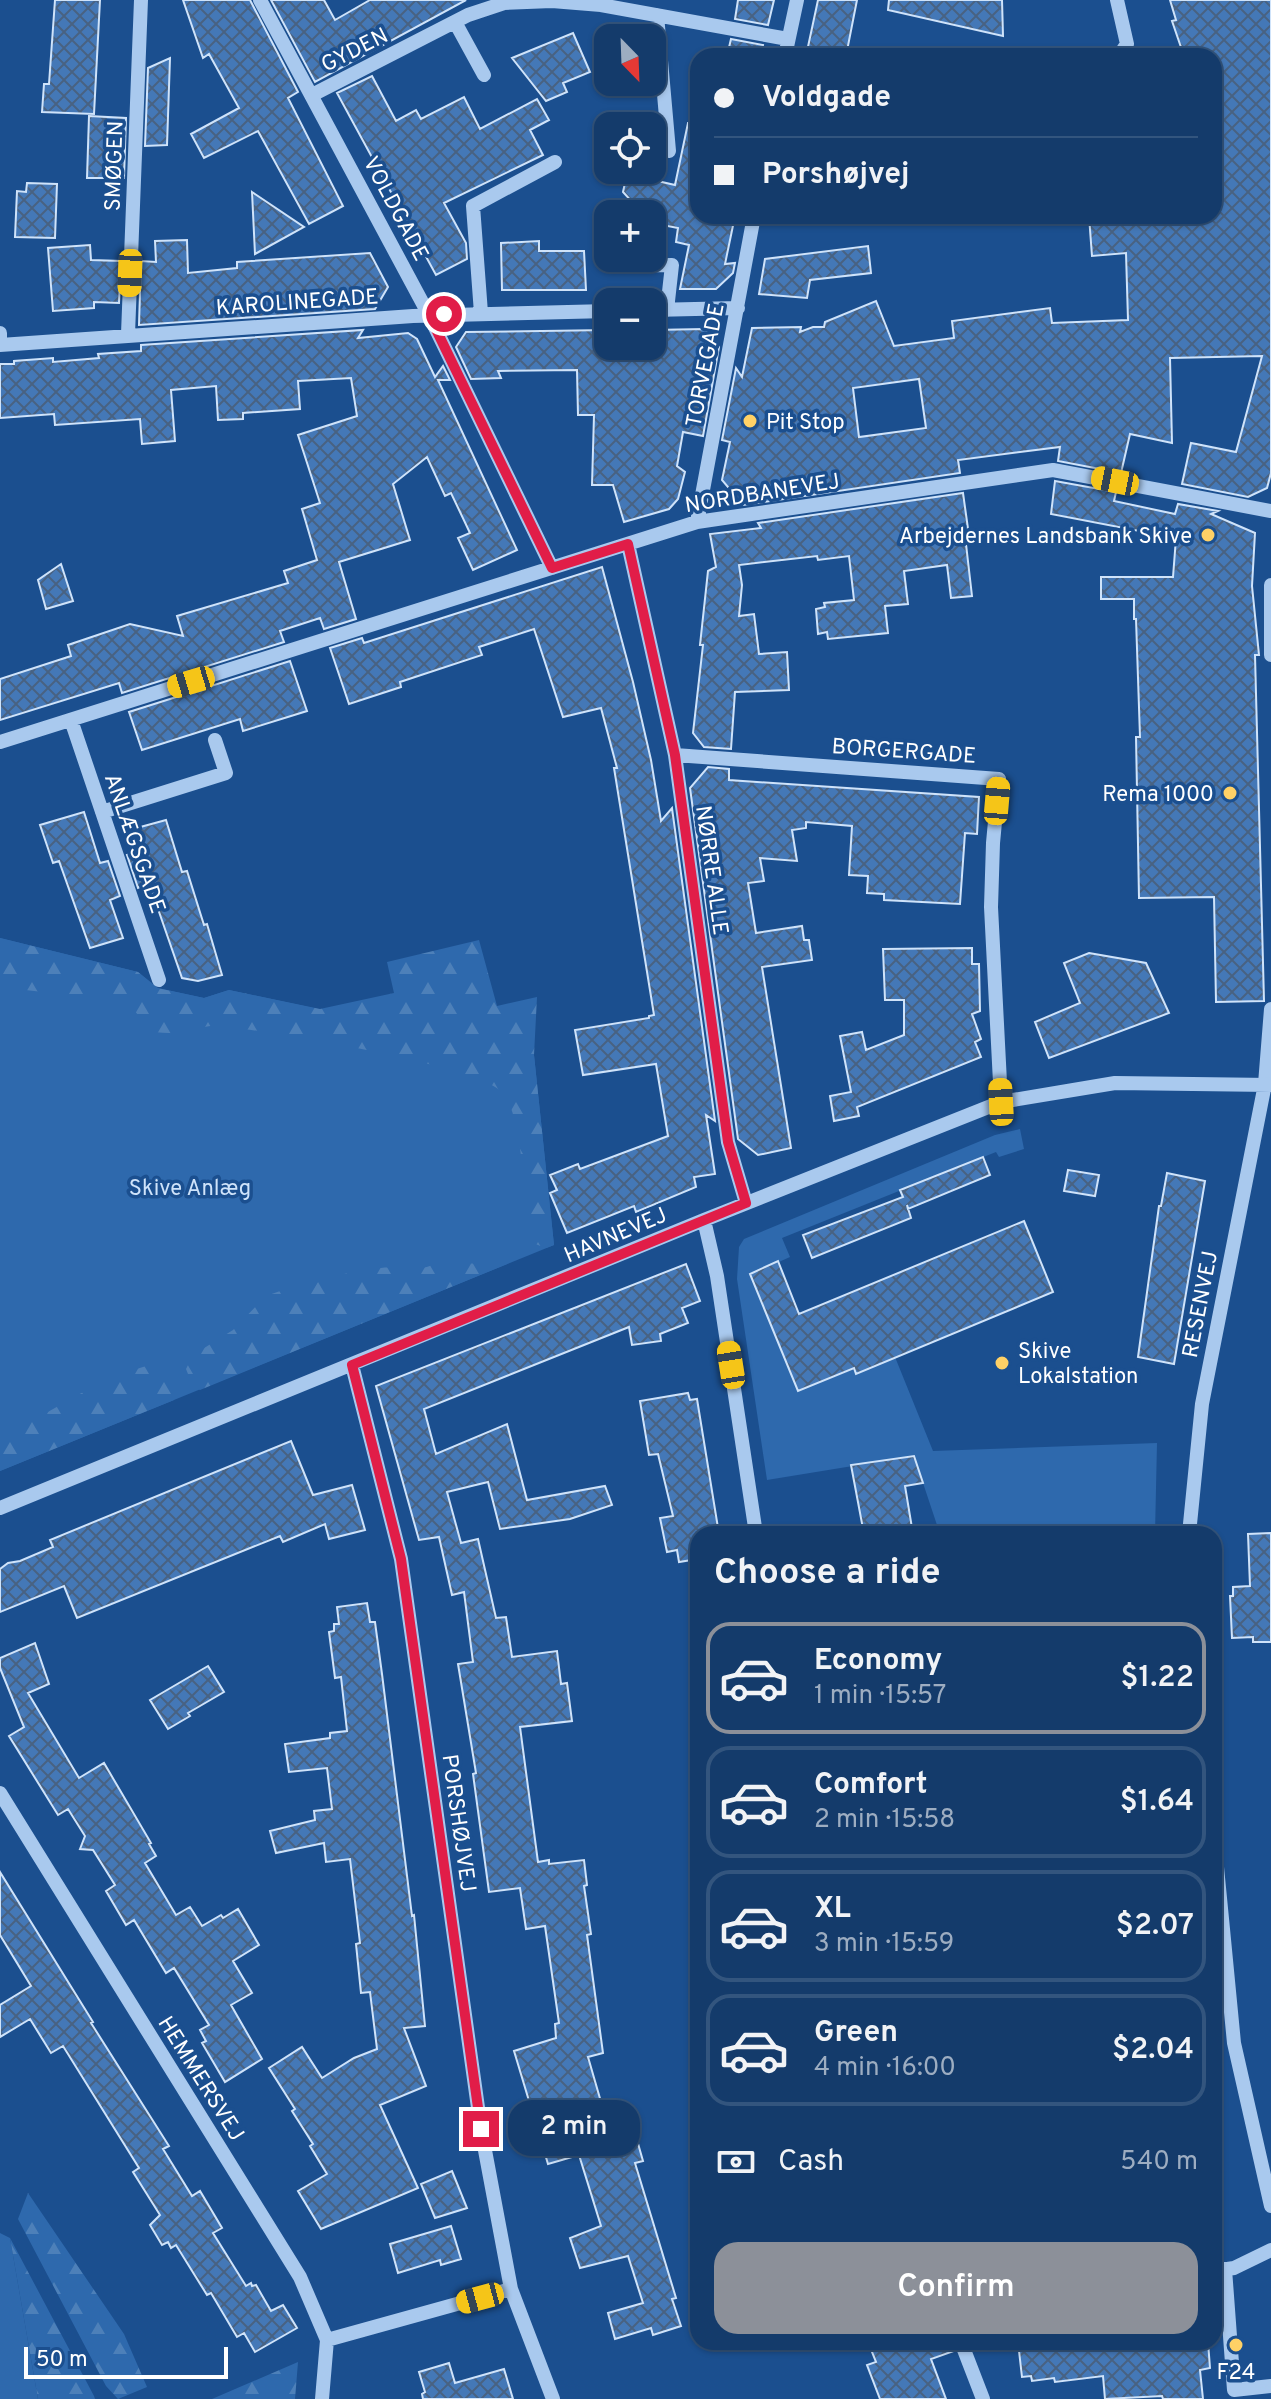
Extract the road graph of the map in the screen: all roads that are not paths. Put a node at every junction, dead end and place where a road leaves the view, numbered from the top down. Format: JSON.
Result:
{"nodes":[{"id":1,"x":141,"y":0,"type":"edge"},
{"id":2,"x":260,"y":0,"type":"edge"},
{"id":3,"x":797,"y":0,"type":"edge"},
{"id":4,"x":1117,"y":0,"type":"edge"},
{"id":5,"x":657,"y":15,"type":"junction"},
{"id":6,"x":455,"y":22,"type":"junction"},
{"id":7,"x":788,"y":39,"type":"junction"},
{"id":8,"x":786,"y":48,"type":"edge"},
{"id":9,"x":1124,"y":48,"type":"edge"},
{"id":10,"x":484,"y":75,"type":"dead end"},
{"id":11,"x":312,"y":95,"type":"junction"},
{"id":12,"x":669,"y":151,"type":"dead end"},
{"id":13,"x":555,"y":162,"type":"dead end"},
{"id":14,"x":753,"y":224,"type":"edge"},
{"id":15,"x":666,"y":265,"type":"edge"},
{"id":16,"x":666,"y":288,"type":"edge"},
{"id":17,"x":738,"y":308,"type":"junction"},
{"id":18,"x":666,"y":310,"type":"edge"},
{"id":19,"x":594,"y":311,"type":"edge"},
{"id":20,"x":481,"y":313,"type":"junction"},
{"id":21,"x":429,"y":315,"type":"junction"},
{"id":22,"x":0,"y":333,"type":"edge"},
{"id":23,"x":128,"y":334,"type":"junction"},
{"id":24,"x":1271,"y":511,"type":"edge"},
{"id":25,"x":697,"y":522,"type":"junction"},
{"id":26,"x":628,"y":544,"type":"junction"},
{"id":27,"x":552,"y":568,"type":"junction"},
{"id":28,"x":1271,"y":585,"type":"edge"},
{"id":29,"x":1271,"y":655,"type":"edge"},
{"id":30,"x":71,"y":720,"type":"junction"},
{"id":31,"x":215,"y":740,"type":"dead end"},
{"id":32,"x":0,"y":742,"type":"edge"},
{"id":33,"x":675,"y":755,"type":"junction"},
{"id":34,"x":102,"y":812,"type":"junction"},
{"id":35,"x":159,"y":980,"type":"dead end"},
{"id":36,"x":1271,"y":1009,"type":"edge"},
{"id":37,"x":1268,"y":1084,"type":"edge"},
{"id":38,"x":1001,"y":1102,"type":"junction"},
{"id":39,"x":746,"y":1203,"type":"junction"},
{"id":40,"x":704,"y":1220,"type":"junction"},
{"id":41,"x":352,"y":1365,"type":"junction"},
{"id":42,"x":0,"y":1508,"type":"edge"},
{"id":43,"x":755,"y":1526,"type":"edge"},
{"id":44,"x":1190,"y":1526,"type":"edge"},
{"id":45,"x":0,"y":1793,"type":"edge"},
{"id":46,"x":1222,"y":1919,"type":"edge"},
{"id":47,"x":1271,"y":2206,"type":"edge"},
{"id":48,"x":1271,"y":2250,"type":"edge"},
{"id":49,"x":1222,"y":2270,"type":"edge"},
{"id":50,"x":511,"y":2289,"type":"junction"},
{"id":51,"x":1222,"y":2294,"type":"edge"},
{"id":52,"x":327,"y":2340,"type":"junction"},
{"id":53,"x":964,"y":2350,"type":"edge"},
{"id":54,"x":1271,"y":2386,"type":"edge"},
{"id":55,"x":322,"y":2399,"type":"edge"},
{"id":56,"x":553,"y":2399,"type":"edge"},
{"id":57,"x":983,"y":2399,"type":"edge"}],
"edges":[{"from":1,"to":23,"type":"street","name":"SMØGEN"},
{"from":2,"to":11,"type":"street","name":"VOLDGADE"},
{"from":3,"to":7,"type":"street"},
{"from":4,"to":9,"type":"street"},
{"from":5,"to":6,"type":"street","name":"GYDEN"},
{"from":5,"to":7,"type":"street","name":"GYDEN"},
{"from":5,"to":12,"type":"street"},
{"from":6,"to":10,"type":"street"},
{"from":6,"to":11,"type":"street","name":"GYDEN"},
{"from":7,"to":8,"type":"street"},
{"from":11,"to":21,"type":"street","name":"VOLDGADE"},
{"from":13,"to":20,"type":"street"},
{"from":14,"to":17,"type":"street","name":"TORVEGADE"},
{"from":15,"to":16,"type":"street"},
{"from":17,"to":18,"type":"street"},
{"from":17,"to":25,"type":"street","name":"TORVEGADE"},
{"from":19,"to":20,"type":"street","name":"KAROLINEGADE"},
{"from":20,"to":21,"type":"street","name":"KAROLINEGADE"},
{"from":21,"to":23,"type":"street","name":"KAROLINEGADE"},
{"from":21,"to":27,"type":"street","name":"VOLDGADE"},
{"from":22,"to":23,"type":"street","name":"KAROLINEGADE"},
{"from":24,"to":25,"type":"street","name":"NORDBANEVEJ"},
{"from":25,"to":26,"type":"street","name":"NORDBANEVEJ"},
{"from":26,"to":27,"type":"street","name":"NORDBANEVEJ"},
{"from":26,"to":33,"type":"street","name":"NØRRE ALLE"},
{"from":27,"to":30,"type":"street","name":"NORDBANEVEJ"},
{"from":28,"to":29,"type":"street"},
{"from":30,"to":32,"type":"street","name":"NORDBANEVEJ"},
{"from":30,"to":34,"type":"street","name":"ANLÆGSGADE"},
{"from":31,"to":34,"type":"street"},
{"from":33,"to":38,"type":"street","name":"BORGERGADE"},
{"from":33,"to":39,"type":"street","name":"NØRRE ALLE"},
{"from":34,"to":35,"type":"street","name":"ANLÆGSGADE"},
{"from":36,"to":37,"type":"street","name":"RESENVEJ"},
{"from":37,"to":38,"type":"street","name":"HAVNEVEJ"},
{"from":37,"to":44,"type":"street","name":"RESENVEJ"},
{"from":38,"to":39,"type":"street","name":"HAVNEVEJ"},
{"from":39,"to":40,"type":"street","name":"HAVNEVEJ"},
{"from":40,"to":41,"type":"street","name":"HAVNEVEJ"},
{"from":40,"to":43,"type":"street"},
{"from":41,"to":42,"type":"street","name":"HAVNEVEJ"},
{"from":41,"to":50,"type":"street","name":"PORSHØJVEJ"},
{"from":45,"to":52,"type":"street","name":"HEMMERSVEJ"},
{"from":46,"to":47,"type":"street"},
{"from":48,"to":49,"type":"street"},
{"from":50,"to":52,"type":"street"},
{"from":50,"to":56,"type":"street","name":"PORSHØJVEJ"},
{"from":51,"to":54,"type":"street"},
{"from":52,"to":55,"type":"street","name":"HEMMERSVEJ"},
{"from":53,"to":57,"type":"street"}]}
